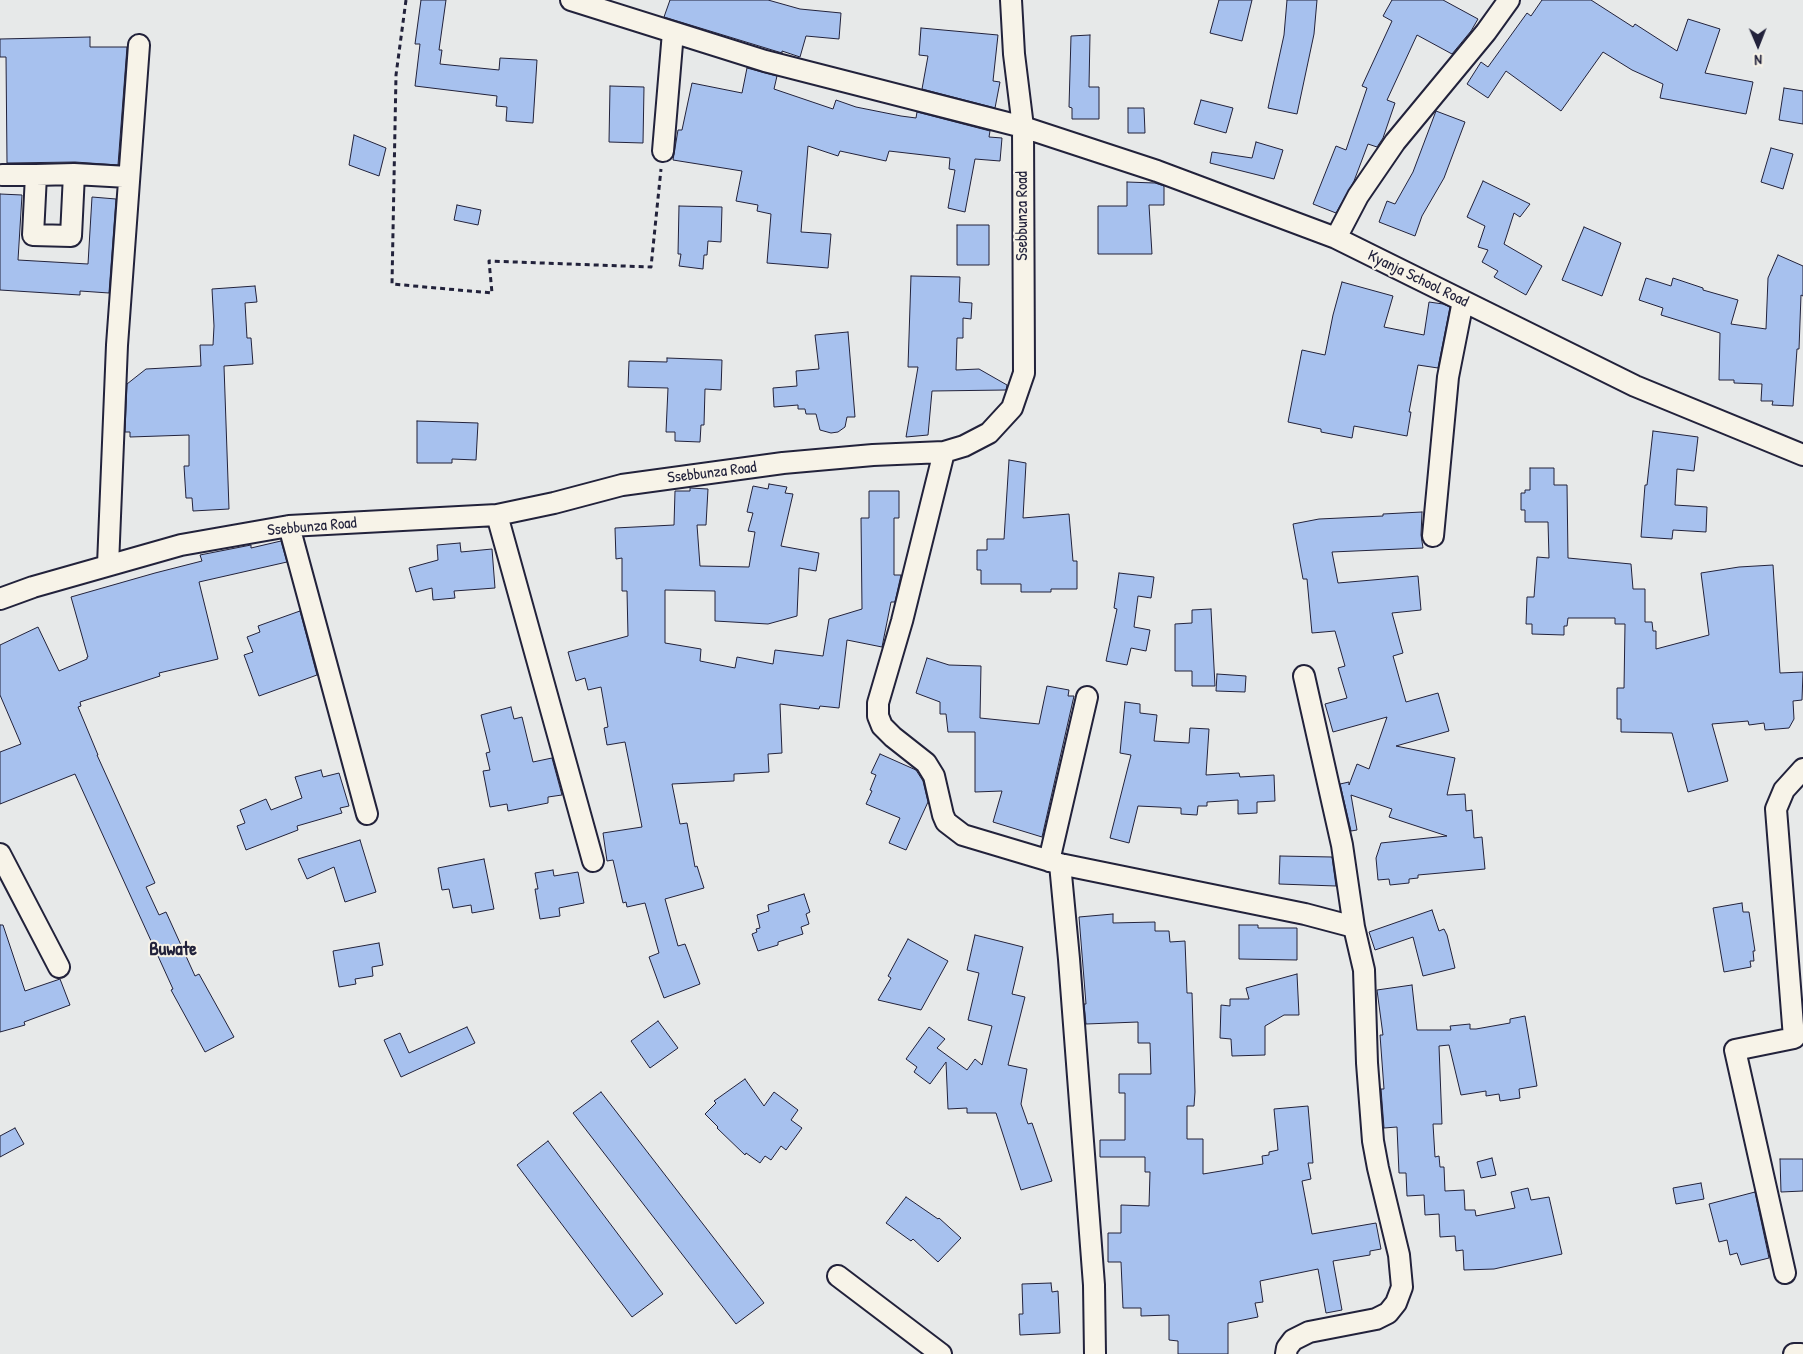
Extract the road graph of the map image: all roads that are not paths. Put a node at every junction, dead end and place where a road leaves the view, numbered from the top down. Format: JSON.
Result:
{"nodes":[{"id":1,"x":571,"y":0,"type":"edge"},
{"id":2,"x":1011,"y":0,"type":"edge"},
{"id":3,"x":1509,"y":0,"type":"edge"},
{"id":4,"x":673,"y":32,"type":"junction"},
{"id":5,"x":139,"y":45,"type":"dead end"},
{"id":6,"x":1023,"y":127,"type":"junction"},
{"id":7,"x":663,"y":151,"type":"road end"},
{"id":8,"x":74,"y":174,"type":"junction"},
{"id":9,"x":2,"y":175,"type":"dead end"},
{"id":10,"x":36,"y":176,"type":"junction"},
{"id":11,"x":128,"y":176,"type":"junction"},
{"id":12,"x":1336,"y":238,"type":"junction"},
{"id":13,"x":1463,"y":301,"type":"junction"},
{"id":14,"x":944,"y":452,"type":"junction"},
{"id":15,"x":1803,"y":455,"type":"edge"},
{"id":16,"x":497,"y":515,"type":"junction"},
{"id":17,"x":289,"y":526,"type":"junction"},
{"id":18,"x":1433,"y":536,"type":"dead end"},
{"id":19,"x":108,"y":565,"type":"junction"},
{"id":20,"x":0,"y":599,"type":"edge"},
{"id":21,"x":1304,"y":676,"type":"dead end"},
{"id":22,"x":1087,"y":697,"type":"dead end"},
{"id":23,"x":1803,"y":769,"type":"edge"},
{"id":24,"x":367,"y":814,"type":"dead end"},
{"id":25,"x":0,"y":854,"type":"edge"},
{"id":26,"x":593,"y":861,"type":"dead end"},
{"id":27,"x":1054,"y":862,"type":"junction"},
{"id":28,"x":1354,"y":928,"type":"junction"},
{"id":29,"x":59,"y":967,"type":"dead end"},
{"id":30,"x":1785,"y":1273,"type":"dead end"},
{"id":31,"x":838,"y":1276,"type":"dead end"},
{"id":32,"x":941,"y":1354,"type":"edge"},
{"id":33,"x":1095,"y":1354,"type":"edge"},
{"id":34,"x":1286,"y":1354,"type":"edge"},
{"id":35,"x":1794,"y":1354,"type":"edge"},
{"id":36,"x":1801,"y":1354,"type":"edge"}],
"edges":[{"from":1,"to":4,"type":"street","name":"Kyanja School Road"},
{"from":2,"to":6,"type":"street","name":"Ssebbunza Road"},
{"from":3,"to":12,"type":"street"},
{"from":4,"to":6,"type":"street","name":"Kyanja School Road"},
{"from":4,"to":7,"type":"street"},
{"from":5,"to":11,"type":"street"},
{"from":6,"to":12,"type":"street","name":"Kyanja School Road"},
{"from":6,"to":14,"type":"street","name":"Ssebbunza Road"},
{"from":8,"to":10,"type":"street"},
{"from":8,"to":10,"type":"street"},
{"from":8,"to":11,"type":"street"},
{"from":9,"to":10,"type":"street"},
{"from":11,"to":19,"type":"street"},
{"from":12,"to":13,"type":"street","name":"Kyanja School Road"},
{"from":13,"to":15,"type":"street","name":"Kyanja School Road"},
{"from":13,"to":18,"type":"street"},
{"from":14,"to":16,"type":"street","name":"Ssebbunza Road"},
{"from":14,"to":27,"type":"street"},
{"from":16,"to":17,"type":"street","name":"Ssebbunza Road"},
{"from":16,"to":26,"type":"street"},
{"from":17,"to":19,"type":"street","name":"Ssebbunza Road"},
{"from":17,"to":24,"type":"street"},
{"from":19,"to":20,"type":"street","name":"Ssebbunza Road"},
{"from":21,"to":28,"type":"street"},
{"from":22,"to":27,"type":"street"},
{"from":23,"to":30,"type":"street"},
{"from":25,"to":29,"type":"street"},
{"from":27,"to":28,"type":"street"},
{"from":27,"to":33,"type":"street"},
{"from":28,"to":34,"type":"street"},
{"from":31,"to":32,"type":"street"},
{"from":35,"to":36,"type":"street"}]}
